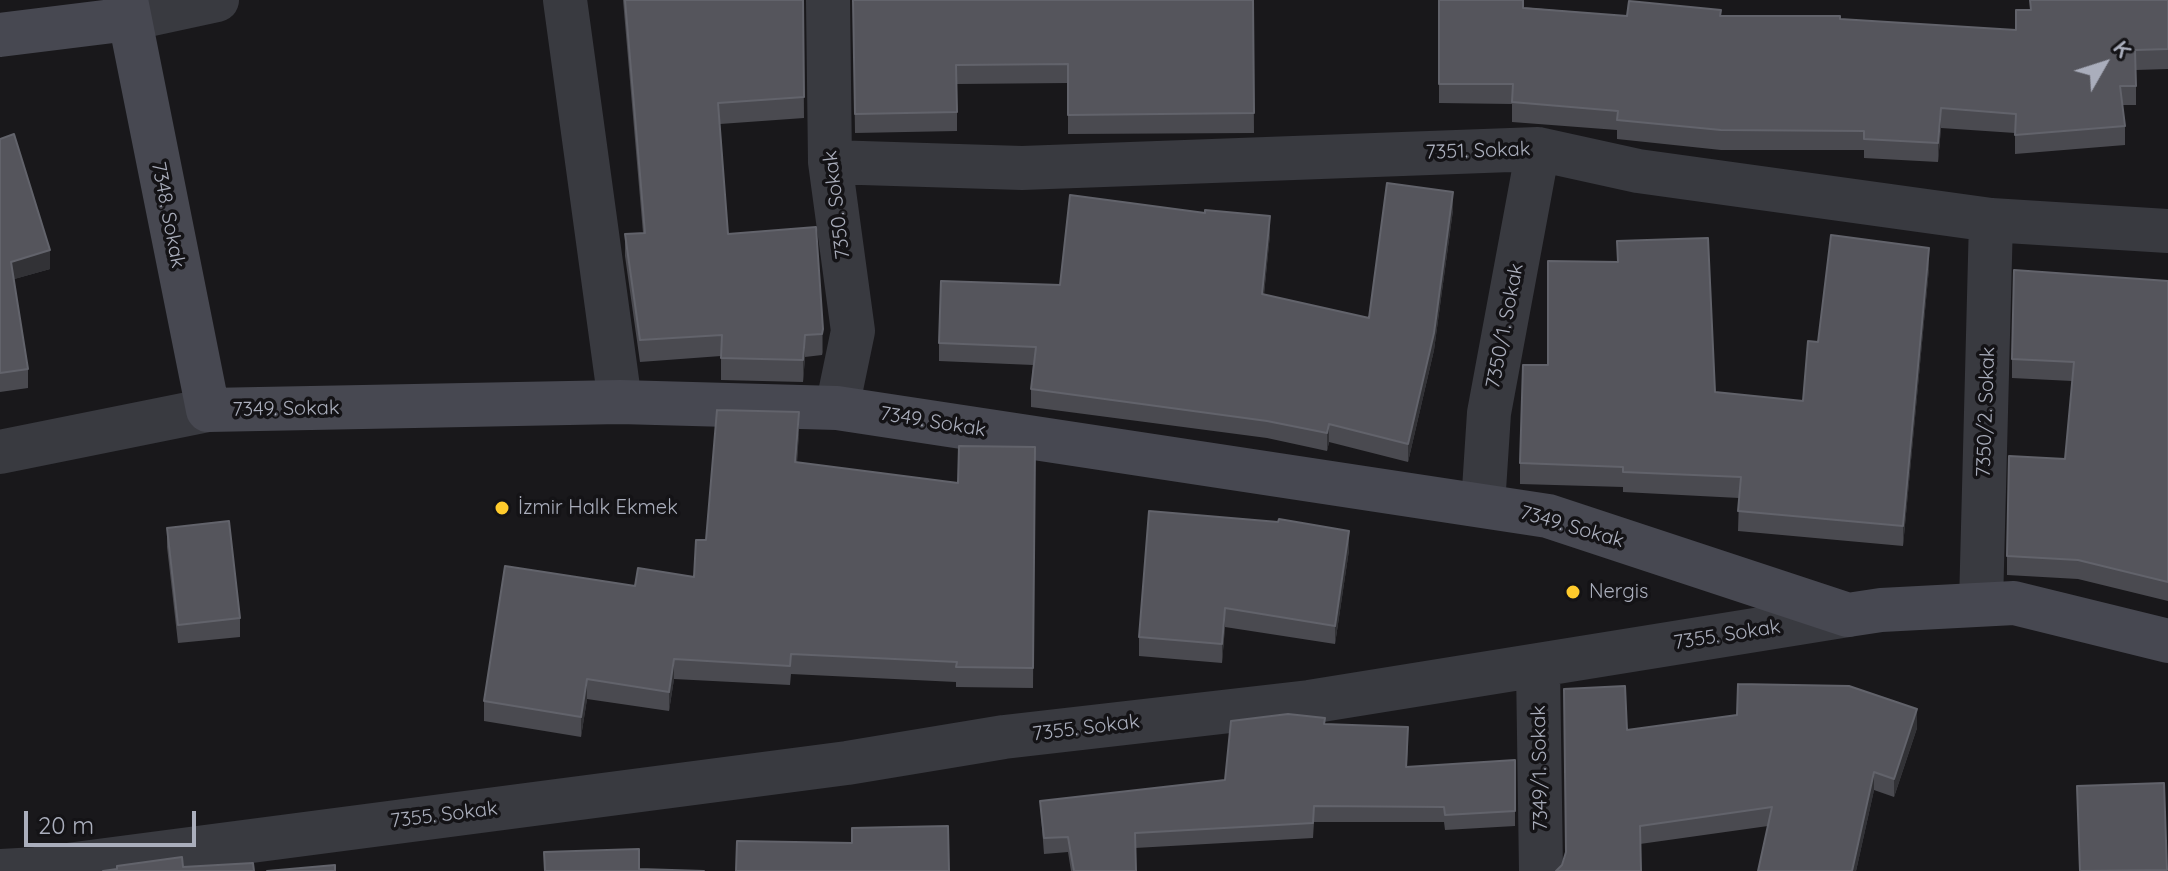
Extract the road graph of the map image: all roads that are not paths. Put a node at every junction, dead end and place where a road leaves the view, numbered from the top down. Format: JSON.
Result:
{"nodes":[{"id":1,"x":217,"y":0,"type":"edge"},
{"id":2,"x":565,"y":0,"type":"edge"},
{"id":3,"x":828,"y":0,"type":"edge"},
{"id":4,"x":128,"y":10,"type":"edge"},
{"id":5,"x":0,"y":35,"type":"edge"},
{"id":6,"x":1538,"y":149,"type":"junction"},
{"id":7,"x":830,"y":162,"type":"junction"},
{"id":8,"x":1991,"y":220,"type":"junction"},
{"id":9,"x":2168,"y":231,"type":"edge"},
{"id":10,"x":620,"y":402,"type":"junction"},
{"id":11,"x":837,"y":408,"type":"junction"},
{"id":12,"x":208,"y":410,"type":"junction"},
{"id":13,"x":0,"y":452,"type":"edge"},
{"id":14,"x":1483,"y":505,"type":"junction"},
{"id":15,"x":1981,"y":604,"type":"junction"},
{"id":16,"x":1848,"y":615,"type":"junction"},
{"id":17,"x":2168,"y":641,"type":"edge"},
{"id":18,"x":1538,"y":666,"type":"junction"},
{"id":19,"x":0,"y":871,"type":"edge"},
{"id":20,"x":1541,"y":871,"type":"edge"}],
"edges":[{"from":1,"to":4,"type":"street"},
{"from":2,"to":10,"type":"street"},
{"from":3,"to":7,"type":"street","name":"7350. Sokak"},
{"from":4,"to":5,"type":"street"},
{"from":4,"to":12,"type":"street","name":"7348. Sokak"},
{"from":6,"to":7,"type":"street","name":"7351. Sokak"},
{"from":6,"to":8,"type":"street","name":"7351. Sokak"},
{"from":6,"to":14,"type":"street","name":"7350/1. Sokak"},
{"from":7,"to":11,"type":"street","name":"7350. Sokak"},
{"from":8,"to":9,"type":"street","name":"7351. Sokak"},
{"from":8,"to":15,"type":"street","name":"7350/2. Sokak"},
{"from":10,"to":11,"type":"street","name":"7349. Sokak"},
{"from":10,"to":12,"type":"street","name":"7349. Sokak"},
{"from":11,"to":14,"type":"street","name":"7349. Sokak"},
{"from":12,"to":13,"type":"street","name":"7349. Sokak"},
{"from":14,"to":16,"type":"street","name":"7349. Sokak"},
{"from":15,"to":16,"type":"street","name":"7355. Sokak"},
{"from":15,"to":17,"type":"street","name":"7355. Sokak"},
{"from":16,"to":18,"type":"street","name":"7355. Sokak"},
{"from":18,"to":19,"type":"street","name":"7355. Sokak"},
{"from":18,"to":20,"type":"street","name":"7349/1. Sokak"}]}
